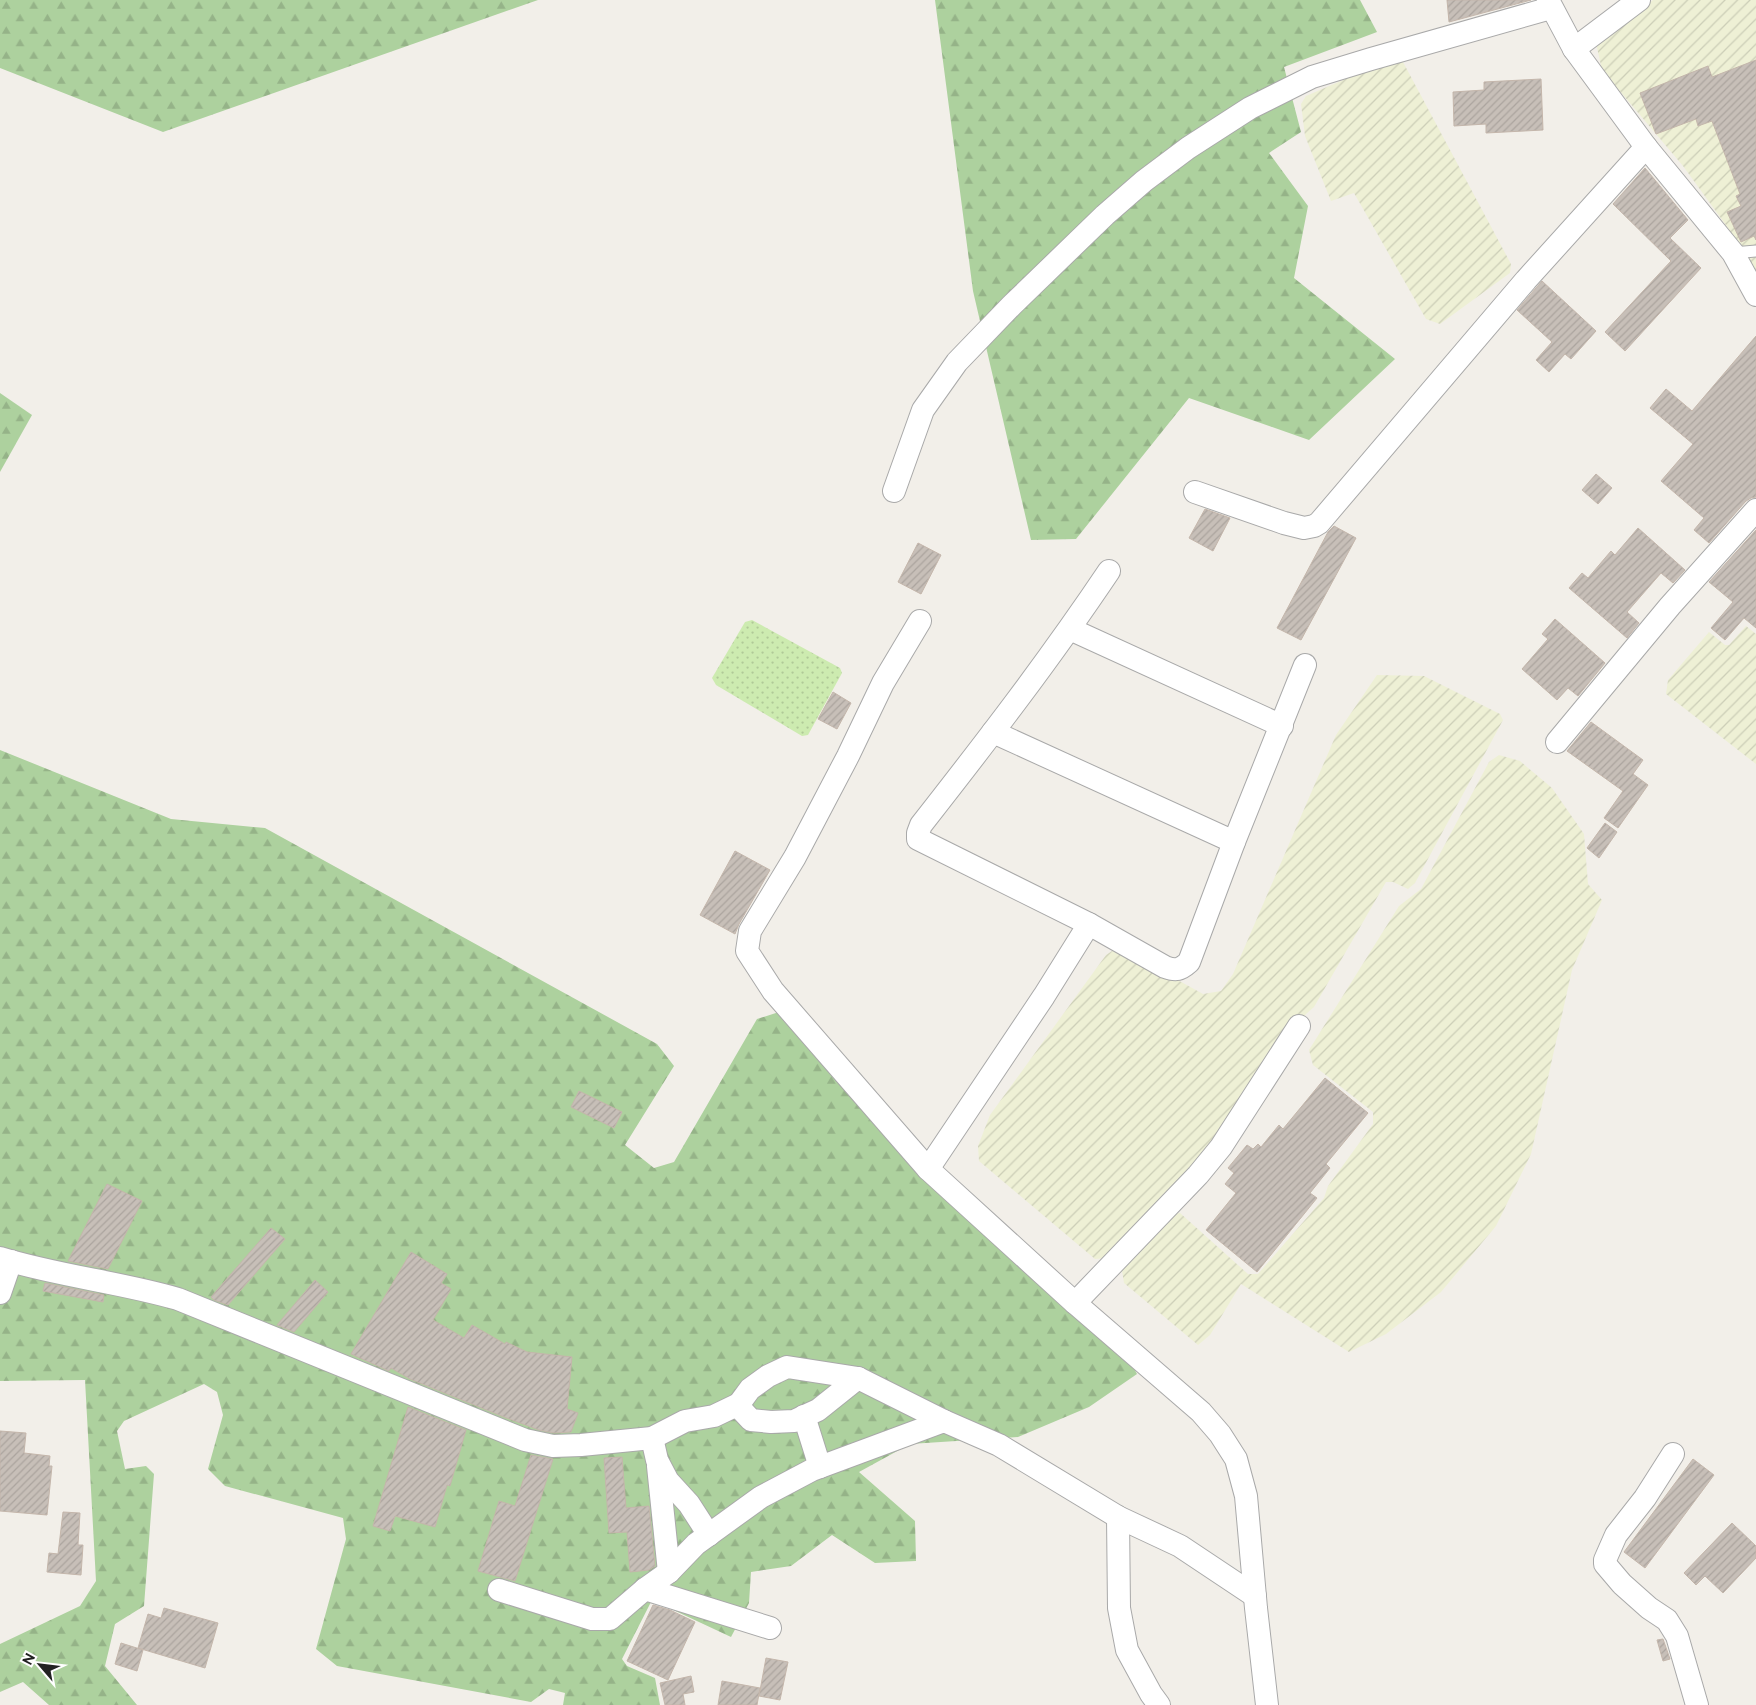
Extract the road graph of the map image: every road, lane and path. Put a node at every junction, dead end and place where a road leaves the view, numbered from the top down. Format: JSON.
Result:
{"nodes":[{"id":1,"x":1639,"y":0,"type":"edge"},
{"id":2,"x":1550,"y":4,"type":"edge"},
{"id":3,"x":1574,"y":49,"type":"junction"},
{"id":4,"x":1646,"y":147,"type":"junction"},
{"id":5,"x":1756,"y":252,"type":"edge"},
{"id":6,"x":1734,"y":253,"type":"junction"},
{"id":7,"x":1756,"y":295,"type":"edge"},
{"id":8,"x":894,"y":491,"type":"dead end"},
{"id":9,"x":1194,"y":492,"type":"dead end"},
{"id":10,"x":1756,"y":510,"type":"edge"},
{"id":11,"x":1109,"y":571,"type":"dead end"},
{"id":12,"x":920,"y":621,"type":"dead end"},
{"id":13,"x":1070,"y":630,"type":"junction"},
{"id":14,"x":1305,"y":666,"type":"dead end"},
{"id":15,"x":1282,"y":726,"type":"junction"},
{"id":16,"x":993,"y":732,"type":"junction"},
{"id":17,"x":1557,"y":742,"type":"dead end"},
{"id":18,"x":1234,"y":842,"type":"junction"},
{"id":19,"x":1089,"y":924,"type":"junction"},
{"id":20,"x":1299,"y":1026,"type":"dead end"},
{"id":21,"x":928,"y":1169,"type":"junction"},
{"id":22,"x":6,"y":1259,"type":"edge"},
{"id":23,"x":0,"y":1293,"type":"edge"},
{"id":24,"x":1075,"y":1303,"type":"junction"},
{"id":25,"x":858,"y":1378,"type":"junction"},
{"id":26,"x":737,"y":1405,"type":"junction"},
{"id":27,"x":804,"y":1416,"type":"junction"},
{"id":28,"x":944,"y":1422,"type":"junction"},
{"id":29,"x":652,"y":1438,"type":"junction"},
{"id":30,"x":1673,"y":1454,"type":"dead end"},
{"id":31,"x":657,"y":1460,"type":"junction"},
{"id":32,"x":820,"y":1467,"type":"junction"},
{"id":33,"x":1118,"y":1517,"type":"junction"},
{"id":34,"x":709,"y":1535,"type":"junction"},
{"id":35,"x":668,"y":1572,"type":"junction"},
{"id":36,"x":644,"y":1589,"type":"junction"},
{"id":37,"x":500,"y":1590,"type":"dead end"},
{"id":38,"x":1255,"y":1596,"type":"junction"},
{"id":39,"x":770,"y":1628,"type":"dead end"},
{"id":40,"x":1159,"y":1705,"type":"edge"},
{"id":41,"x":1267,"y":1705,"type":"edge"},
{"id":42,"x":1697,"y":1705,"type":"edge"}],
"edges":[{"from":1,"to":3,"type":"street"},
{"from":2,"to":3,"type":"street"},
{"from":2,"to":8,"type":"street"},
{"from":3,"to":4,"type":"street"},
{"from":4,"to":6,"type":"street"},
{"from":4,"to":9,"type":"street"},
{"from":5,"to":6,"type":"lane"},
{"from":6,"to":7,"type":"street"},
{"from":10,"to":17,"type":"street"},
{"from":11,"to":13,"type":"street"},
{"from":12,"to":21,"type":"street"},
{"from":13,"to":15,"type":"street"},
{"from":13,"to":16,"type":"street"},
{"from":14,"to":15,"type":"street"},
{"from":15,"to":18,"type":"street"},
{"from":16,"to":18,"type":"street"},
{"from":16,"to":19,"type":"street"},
{"from":18,"to":19,"type":"street"},
{"from":19,"to":21,"type":"street"},
{"from":20,"to":24,"type":"street"},
{"from":21,"to":24,"type":"street"},
{"from":22,"to":23,"type":"street"},
{"from":22,"to":29,"type":"street"},
{"from":24,"to":38,"type":"street"},
{"from":25,"to":26,"type":"street"},
{"from":25,"to":27,"type":"street"},
{"from":25,"to":28,"type":"street"},
{"from":26,"to":27,"type":"street"},
{"from":26,"to":29,"type":"street"},
{"from":27,"to":32,"type":"street"},
{"from":28,"to":32,"type":"street"},
{"from":28,"to":33,"type":"street"},
{"from":29,"to":31,"type":"street"},
{"from":30,"to":42,"type":"street"},
{"from":31,"to":34,"type":"street"},
{"from":31,"to":35,"type":"street"},
{"from":32,"to":34,"type":"street"},
{"from":33,"to":38,"type":"street"},
{"from":33,"to":40,"type":"street"},
{"from":34,"to":35,"type":"street"},
{"from":35,"to":36,"type":"street"},
{"from":36,"to":37,"type":"street"},
{"from":36,"to":39,"type":"street"},
{"from":38,"to":41,"type":"street"}]}
